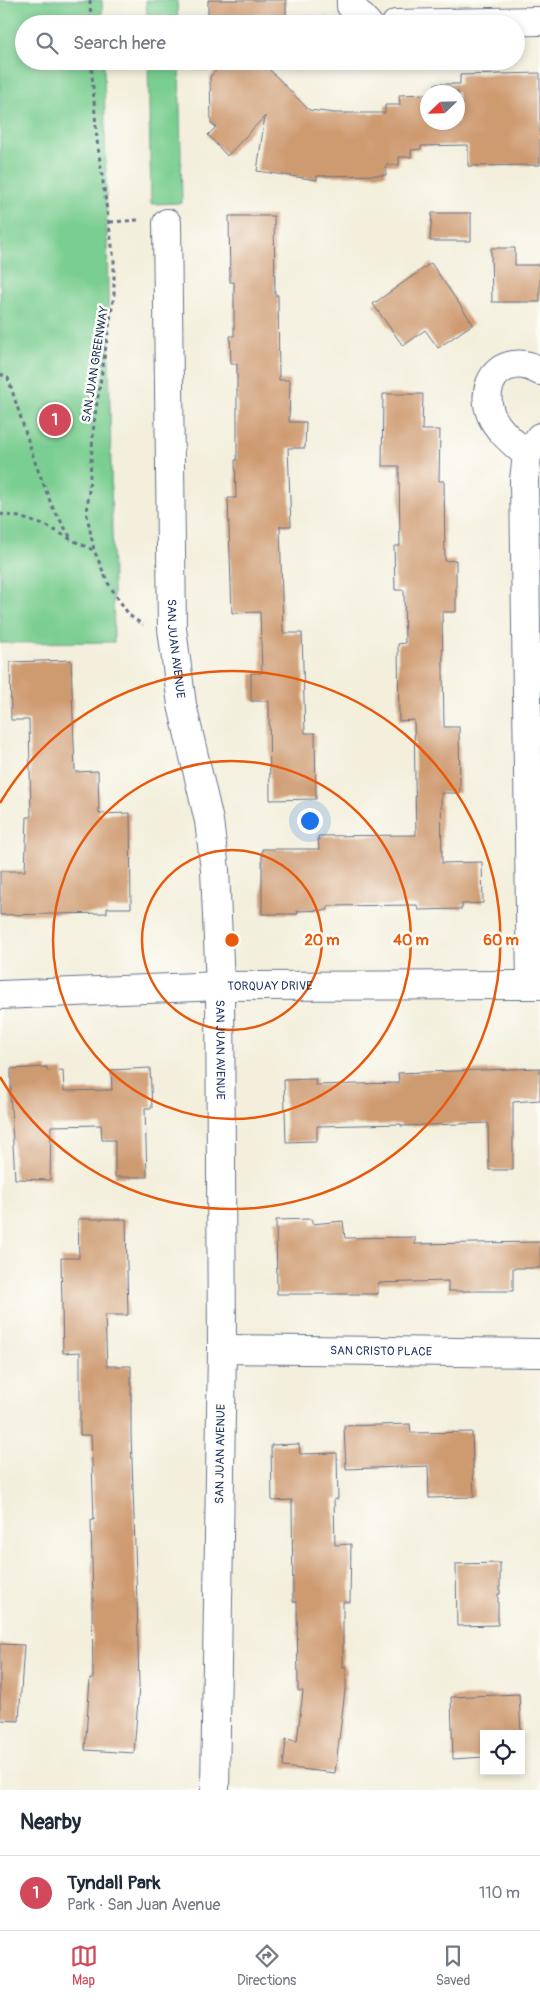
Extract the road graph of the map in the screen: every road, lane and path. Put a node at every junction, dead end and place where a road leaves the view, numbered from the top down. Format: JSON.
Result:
{"nodes":[{"id":1,"x":90,"y":0,"type":"edge"},
{"id":2,"x":351,"y":0,"type":"edge"},
{"id":3,"x":90,"y":15,"type":"edge"},
{"id":4,"x":360,"y":15,"type":"edge"},
{"id":5,"x":525,"y":21,"type":"edge"},
{"id":6,"x":540,"y":21,"type":"edge"},
{"id":7,"x":93,"y":70,"type":"edge"},
{"id":8,"x":167,"y":223,"type":"dead end"},
{"id":9,"x":540,"y":371,"type":"edge"},
{"id":10,"x":0,"y":374,"type":"edge"},
{"id":11,"x":534,"y":446,"type":"edge"},
{"id":12,"x":0,"y":514,"type":"edge"},
{"id":13,"x":72,"y":540,"type":"junction"},
{"id":14,"x":94,"y":550,"type":"junction"},
{"id":15,"x":171,"y":623,"type":"junction"},
{"id":16,"x":535,"y":985,"type":"edge"},
{"id":17,"x":220,"y":986,"type":"junction"},
{"id":18,"x":0,"y":995,"type":"edge"},
{"id":19,"x":222,"y":1349,"type":"junction"},
{"id":20,"x":540,"y":1353,"type":"edge"},
{"id":21,"x":215,"y":1790,"type":"edge"}],
"edges":[{"from":1,"to":3,"type":"path"},
{"from":2,"to":4,"type":"street"},
{"from":5,"to":6,"type":"street"},
{"from":7,"to":14,"type":"path","name":"SAN JUAN GREENWAY"},
{"from":8,"to":15,"type":"street","name":"SAN JUAN AVENUE"},
{"from":9,"to":11,"type":"street"},
{"from":10,"to":13,"type":"path"},
{"from":11,"to":16,"type":"street"},
{"from":12,"to":13,"type":"path"},
{"from":13,"to":14,"type":"path"},
{"from":14,"to":15,"type":"path","name":"SAN JUAN GREENWAY"},
{"from":15,"to":17,"type":"street","name":"SAN JUAN AVENUE"},
{"from":16,"to":17,"type":"street","name":"TORQUAY DRIVE"},
{"from":17,"to":18,"type":"street","name":"TORQUAY DRIVE"},
{"from":17,"to":19,"type":"street","name":"SAN JUAN AVENUE"},
{"from":19,"to":20,"type":"street","name":"SAN CRISTO PLACE"},
{"from":19,"to":21,"type":"street","name":"SAN JUAN AVENUE"}]}
